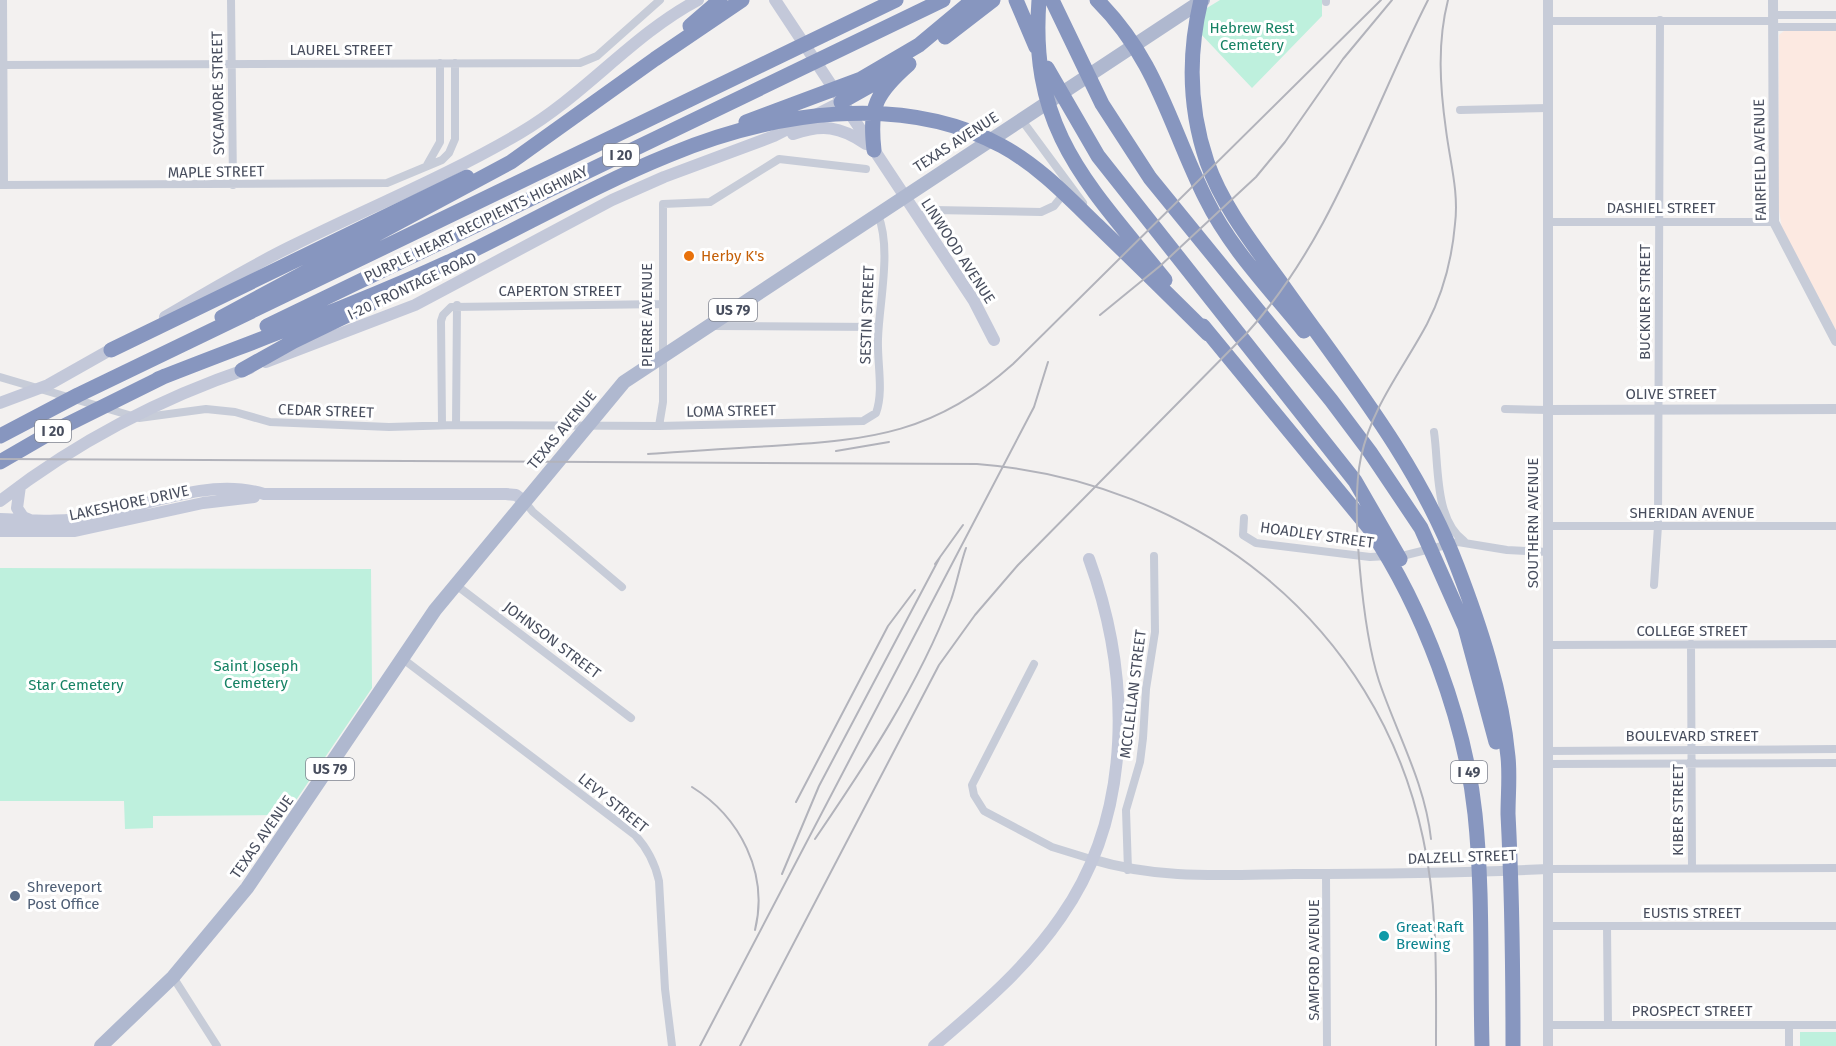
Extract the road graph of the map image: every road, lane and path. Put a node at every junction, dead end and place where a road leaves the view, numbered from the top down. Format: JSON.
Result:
{"nodes":[{"id":1,"x":3,"y":0,"type":"edge"},
{"id":2,"x":231,"y":0,"type":"edge"},
{"id":3,"x":660,"y":0,"type":"edge"},
{"id":4,"x":697,"y":0,"type":"edge"},
{"id":5,"x":720,"y":0,"type":"edge"},
{"id":6,"x":742,"y":0,"type":"edge"},
{"id":7,"x":775,"y":0,"type":"edge"},
{"id":8,"x":896,"y":0,"type":"edge"},
{"id":9,"x":943,"y":0,"type":"edge"},
{"id":10,"x":973,"y":0,"type":"edge"},
{"id":11,"x":993,"y":0,"type":"edge"},
{"id":12,"x":1016,"y":0,"type":"edge"},
{"id":13,"x":1039,"y":0,"type":"edge"},
{"id":14,"x":1052,"y":0,"type":"edge"},
{"id":15,"x":1097,"y":0,"type":"edge"},
{"id":16,"x":1202,"y":0,"type":"edge"},
{"id":17,"x":1548,"y":0,"type":"edge"},
{"id":18,"x":1773,"y":0,"type":"edge"},
{"id":19,"x":1836,"y":15,"type":"edge"},
{"id":20,"x":1660,"y":20,"type":"junction"},
{"id":21,"x":1548,"y":21,"type":"junction"},
{"id":22,"x":1773,"y":21,"type":"junction"},
{"id":23,"x":1836,"y":27,"type":"edge"},
{"id":24,"x":655,"y":59,"type":"junction"},
{"id":25,"x":440,"y":63,"type":"junction"},
{"id":26,"x":454,"y":63,"type":"junction"},
{"id":27,"x":231,"y":64,"type":"junction"},
{"id":28,"x":909,"y":64,"type":"junction"},
{"id":29,"x":2,"y":65,"type":"edge"},
{"id":30,"x":841,"y":102,"type":"junction"},
{"id":31,"x":1548,"y":108,"type":"junction"},
{"id":32,"x":1460,"y":110,"type":"dead end"},
{"id":33,"x":577,"y":116,"type":"junction"},
{"id":34,"x":1021,"y":119,"type":"junction"},
{"id":35,"x":689,"y":147,"type":"junction"},
{"id":36,"x":740,"y":150,"type":"junction"},
{"id":37,"x":874,"y":150,"type":"junction"},
{"id":38,"x":427,"y":165,"type":"junction"},
{"id":39,"x":866,"y":169,"type":"dead end"},
{"id":40,"x":2,"y":185,"type":"edge"},
{"id":41,"x":233,"y":185,"type":"junction"},
{"id":42,"x":1070,"y":186,"type":"junction"},
{"id":43,"x":904,"y":196,"type":"junction"},
{"id":44,"x":1090,"y":212,"type":"dead end"},
{"id":45,"x":878,"y":215,"type":"junction"},
{"id":46,"x":918,"y":217,"type":"junction"},
{"id":47,"x":1547,"y":222,"type":"junction"},
{"id":48,"x":1660,"y":222,"type":"junction"},
{"id":49,"x":1774,"y":222,"type":"junction"},
{"id":50,"x":453,"y":260,"type":"junction"},
{"id":51,"x":662,"y":304,"type":"junction"},
{"id":52,"x":457,"y":305,"type":"junction"},
{"id":53,"x":708,"y":326,"type":"junction"},
{"id":54,"x":878,"y":327,"type":"junction"},
{"id":55,"x":1208,"y":334,"type":"junction"},
{"id":56,"x":994,"y":340,"type":"dead end"},
{"id":57,"x":1836,"y":341,"type":"edge"},
{"id":58,"x":111,"y":350,"type":"junction"},
{"id":59,"x":663,"y":356,"type":"junction"},
{"id":60,"x":242,"y":370,"type":"junction"},
{"id":61,"x":0,"y":377,"type":"edge"},
{"id":62,"x":158,"y":379,"type":"junction"},
{"id":63,"x":104,"y":383,"type":"junction"},
{"id":64,"x":0,"y":403,"type":"edge"},
{"id":65,"x":1505,"y":409,"type":"dead end"},
{"id":66,"x":1658,"y":409,"type":"junction"},
{"id":67,"x":1836,"y":409,"type":"edge"},
{"id":68,"x":1548,"y":410,"type":"junction"},
{"id":69,"x":874,"y":416,"type":"joint"},
{"id":70,"x":456,"y":424,"type":"junction"},
{"id":71,"x":442,"y":425,"type":"junction"},
{"id":72,"x":587,"y":425,"type":"junction"},
{"id":73,"x":659,"y":426,"type":"junction"},
{"id":74,"x":1384,"y":429,"type":"junction"},
{"id":75,"x":1434,"y":432,"type":"dead end"},
{"id":76,"x":0,"y":436,"type":"edge"},
{"id":77,"x":0,"y":462,"type":"edge"},
{"id":78,"x":20,"y":486,"type":"junction"},
{"id":79,"x":264,"y":494,"type":"junction"},
{"id":80,"x":0,"y":501,"type":"edge"},
{"id":81,"x":528,"y":506,"type":"junction"},
{"id":82,"x":1244,"y":518,"type":"dead end"},
{"id":83,"x":0,"y":519,"type":"edge"},
{"id":84,"x":31,"y":520,"type":"junction"},
{"id":85,"x":1547,"y":526,"type":"junction"},
{"id":86,"x":1658,"y":526,"type":"junction"},
{"id":87,"x":1836,"y":526,"type":"edge"},
{"id":88,"x":0,"y":532,"type":"edge"},
{"id":89,"x":1466,"y":543,"type":"junction"},
{"id":90,"x":1548,"y":552,"type":"junction"},
{"id":91,"x":1154,"y":556,"type":"dead end"},
{"id":92,"x":1089,"y":560,"type":"dead end"},
{"id":93,"x":456,"y":585,"type":"junction"},
{"id":94,"x":1654,"y":585,"type":"dead end"},
{"id":95,"x":622,"y":587,"type":"dead end"},
{"id":96,"x":1691,"y":644,"type":"junction"},
{"id":97,"x":1836,"y":644,"type":"edge"},
{"id":98,"x":1548,"y":645,"type":"junction"},
{"id":99,"x":1432,"y":651,"type":"junction"},
{"id":100,"x":403,"y":658,"type":"junction"},
{"id":101,"x":1034,"y":664,"type":"dead end"},
{"id":102,"x":631,"y":718,"type":"dead end"},
{"id":103,"x":1691,"y":749,"type":"junction"},
{"id":104,"x":1836,"y":749,"type":"edge"},
{"id":105,"x":1547,"y":751,"type":"junction"},
{"id":106,"x":1691,"y":763,"type":"junction"},
{"id":107,"x":1836,"y":763,"type":"edge"},
{"id":108,"x":1548,"y":764,"type":"junction"},
{"id":109,"x":1508,"y":795,"type":"junction"},
{"id":110,"x":1091,"y":859,"type":"junction"},
{"id":111,"x":1692,"y":868,"type":"junction"},
{"id":112,"x":1836,"y":868,"type":"edge"},
{"id":113,"x":1548,"y":869,"type":"junction"},
{"id":114,"x":1128,"y":870,"type":"junction"},
{"id":115,"x":1326,"y":874,"type":"junction"},
{"id":116,"x":1548,"y":926,"type":"junction"},
{"id":117,"x":1607,"y":926,"type":"junction"},
{"id":118,"x":1836,"y":926,"type":"edge"},
{"id":119,"x":172,"y":977,"type":"junction"},
{"id":120,"x":1548,"y":1025,"type":"junction"},
{"id":121,"x":1608,"y":1025,"type":"junction"},
{"id":122,"x":1789,"y":1025,"type":"junction"},
{"id":123,"x":1836,"y":1025,"type":"edge"},
{"id":124,"x":101,"y":1046,"type":"edge"},
{"id":125,"x":218,"y":1046,"type":"edge"},
{"id":126,"x":672,"y":1046,"type":"edge"},
{"id":127,"x":934,"y":1046,"type":"edge"},
{"id":128,"x":1327,"y":1046,"type":"edge"},
{"id":129,"x":1482,"y":1046,"type":"edge"},
{"id":130,"x":1513,"y":1046,"type":"edge"},
{"id":131,"x":1548,"y":1046,"type":"edge"},
{"id":132,"x":1789,"y":1046,"type":"edge"}],
"edges":[{"from":1,"to":29,"type":"street"},
{"from":2,"to":27,"type":"street","name":"SYCAMORE STREET"},
{"from":3,"to":26,"type":"street","name":"LAUREL STREET"},
{"from":4,"to":58,"type":"main road"},
{"from":5,"to":24,"type":"highway"},
{"from":6,"to":24,"type":"highway"},
{"from":7,"to":30,"type":"main road","name":"LINWOOD AVENUE"},
{"from":8,"to":63,"type":"highway","name":"PURPLE HEART RECIPIENTS HIGHWAY","number":"I 20"},
{"from":9,"to":62,"type":"highway","name":"PURPLE HEART RECIPIENTS HIGHWAY","number":"I 20"},
{"from":10,"to":35,"type":"highway"},
{"from":11,"to":28,"type":"highway"},
{"from":12,"to":99,"type":"highway"},
{"from":13,"to":55,"type":"highway"},
{"from":14,"to":109,"type":"highway"},
{"from":15,"to":74,"type":"highway"},
{"from":16,"to":34,"type":"main road","name":"TEXAS AVENUE","number":"US 79"},
{"from":16,"to":74,"type":"highway"},
{"from":17,"to":21,"type":"street","name":"SOUTHERN AVENUE"},
{"from":18,"to":22,"type":"street","name":"FAIRFIELD AVENUE"},
{"from":19,"to":22,"type":"street"},
{"from":20,"to":21,"type":"street"},
{"from":20,"to":22,"type":"street"},
{"from":20,"to":48,"type":"street","name":"BUCKNER STREET"},
{"from":21,"to":31,"type":"street","name":"SOUTHERN AVENUE"},
{"from":22,"to":23,"type":"street"},
{"from":22,"to":49,"type":"street","name":"FAIRFIELD AVENUE"},
{"from":24,"to":33,"type":"highway"},
{"from":25,"to":26,"type":"street","name":"LAUREL STREET"},
{"from":25,"to":27,"type":"street","name":"LAUREL STREET"},
{"from":25,"to":38,"type":"street"},
{"from":26,"to":38,"type":"street","name":"MAPLE STREET"},
{"from":27,"to":29,"type":"street","name":"LAUREL STREET"},
{"from":27,"to":41,"type":"street","name":"SYCAMORE STREET"},
{"from":28,"to":30,"type":"highway"},
{"from":28,"to":37,"type":"highway"},
{"from":29,"to":40,"type":"street"},
{"from":30,"to":36,"type":"main road","name":"I-20 FRONTAGE ROAD"},
{"from":30,"to":37,"type":"main road","name":"LINWOOD AVENUE"},
{"from":31,"to":32,"type":"street"},
{"from":31,"to":47,"type":"street","name":"SOUTHERN AVENUE"},
{"from":33,"to":58,"type":"highway"},
{"from":33,"to":63,"type":"highway"},
{"from":34,"to":42,"type":"street"},
{"from":34,"to":43,"type":"main road","name":"TEXAS AVENUE","number":"US 79"},
{"from":35,"to":50,"type":"highway"},
{"from":35,"to":55,"type":"highway"},
{"from":36,"to":37,"type":"main road"},
{"from":36,"to":60,"type":"main road","name":"I-20 FRONTAGE ROAD"},
{"from":37,"to":43,"type":"main road","name":"LINWOOD AVENUE"},
{"from":38,"to":41,"type":"street","name":"MAPLE STREET"},
{"from":39,"to":51,"type":"street","name":"PIERRE AVENUE"},
{"from":40,"to":41,"type":"street","name":"MAPLE STREET"},
{"from":42,"to":44,"type":"street"},
{"from":42,"to":46,"type":"street"},
{"from":43,"to":45,"type":"main road","name":"TEXAS AVENUE","number":"US 79"},
{"from":43,"to":46,"type":"main road","name":"LINWOOD AVENUE"},
{"from":45,"to":53,"type":"main road","name":"TEXAS AVENUE","number":"US 79"},
{"from":45,"to":54,"type":"street","name":"SESTIN STREET"},
{"from":46,"to":56,"type":"main road","name":"LINWOOD AVENUE"},
{"from":47,"to":48,"type":"street","name":"DASHIEL STREET"},
{"from":47,"to":68,"type":"street","name":"SOUTHERN AVENUE"},
{"from":48,"to":49,"type":"street","name":"DASHIEL STREET"},
{"from":48,"to":66,"type":"street","name":"BUCKNER STREET"},
{"from":49,"to":57,"type":"street","name":"FAIRFIELD AVENUE"},
{"from":50,"to":60,"type":"highway"},
{"from":50,"to":62,"type":"highway"},
{"from":51,"to":52,"type":"street","name":"CAPERTON STREET"},
{"from":51,"to":59,"type":"street","name":"PIERRE AVENUE"},
{"from":52,"to":70,"type":"street"},
{"from":52,"to":71,"type":"street"},
{"from":53,"to":54,"type":"street"},
{"from":53,"to":59,"type":"main road","name":"TEXAS AVENUE","number":"US 79"},
{"from":54,"to":69,"type":"street","name":"SESTIN STREET"},
{"from":55,"to":99,"type":"highway"},
{"from":58,"to":64,"type":"main road"},
{"from":59,"to":72,"type":"main road","name":"TEXAS AVENUE","number":"US 79"},
{"from":59,"to":73,"type":"street","name":"PIERRE AVENUE"},
{"from":60,"to":78,"type":"main road","name":"I-20 FRONTAGE ROAD"},
{"from":61,"to":71,"type":"street","name":"CEDAR STREET"},
{"from":62,"to":77,"type":"highway","name":"PURPLE HEART RECIPIENTS HIGHWAY","number":"I 20"},
{"from":63,"to":76,"type":"highway","name":"PURPLE HEART RECIPIENTS HIGHWAY","number":"I 20"},
{"from":65,"to":68,"type":"street","name":"OLIVE STREET"},
{"from":66,"to":67,"type":"street","name":"OLIVE STREET"},
{"from":66,"to":68,"type":"street","name":"OLIVE STREET"},
{"from":66,"to":86,"type":"street","name":"BUCKNER STREET"},
{"from":68,"to":85,"type":"street","name":"SOUTHERN AVENUE"},
{"from":69,"to":73,"type":"street","name":"LOMA STREET"},
{"from":70,"to":71,"type":"street","name":"CEDAR STREET"},
{"from":70,"to":72,"type":"street","name":"CEDAR STREET"},
{"from":72,"to":73,"type":"street","name":"LOMA STREET"},
{"from":72,"to":81,"type":"main road","name":"TEXAS AVENUE","number":"US 79"},
{"from":74,"to":109,"type":"highway"},
{"from":75,"to":89,"type":"street"},
{"from":78,"to":80,"type":"main road","name":"I-20 FRONTAGE ROAD"},
{"from":78,"to":84,"type":"main road"},
{"from":79,"to":81,"type":"main road","name":"LAKESHORE DRIVE"},
{"from":79,"to":84,"type":"main road","name":"LAKESHORE DRIVE"},
{"from":79,"to":88,"type":"main road","name":"LAKESHORE DRIVE"},
{"from":81,"to":93,"type":"main road","name":"TEXAS AVENUE","number":"US 79"},
{"from":81,"to":95,"type":"street"},
{"from":82,"to":89,"type":"street","name":"HOADLEY STREET"},
{"from":83,"to":84,"type":"main road","name":"LAKESHORE DRIVE"},
{"from":85,"to":86,"type":"street","name":"SHERIDAN AVENUE"},
{"from":85,"to":90,"type":"street","name":"SOUTHERN AVENUE"},
{"from":86,"to":87,"type":"street","name":"SHERIDAN AVENUE"},
{"from":86,"to":94,"type":"street","name":"BUCKNER STREET"},
{"from":89,"to":90,"type":"street","name":"HOADLEY STREET"},
{"from":90,"to":98,"type":"street","name":"SOUTHERN AVENUE"},
{"from":91,"to":114,"type":"street","name":"MCCLELLAN STREET"},
{"from":92,"to":110,"type":"main road"},
{"from":93,"to":100,"type":"main road","name":"TEXAS AVENUE","number":"US 79"},
{"from":93,"to":102,"type":"street","name":"JOHNSON STREET"},
{"from":96,"to":97,"type":"street","name":"COLLEGE STREET"},
{"from":96,"to":98,"type":"street","name":"COLLEGE STREET"},
{"from":96,"to":103,"type":"street","name":"KIBER STREET"},
{"from":98,"to":105,"type":"street","name":"SOUTHERN AVENUE"},
{"from":99,"to":129,"type":"highway","number":"I 49"},
{"from":100,"to":119,"type":"main road","name":"TEXAS AVENUE","number":"US 79"},
{"from":100,"to":126,"type":"street","name":"LEVY STREET"},
{"from":101,"to":110,"type":"street"},
{"from":103,"to":104,"type":"street","name":"BOULEVARD STREET"},
{"from":103,"to":105,"type":"street","name":"BOULEVARD STREET"},
{"from":103,"to":106,"type":"street","name":"KIBER STREET"},
{"from":105,"to":108,"type":"street","name":"SOUTHERN AVENUE"},
{"from":106,"to":107,"type":"street","name":"BOULEVARD STREET"},
{"from":106,"to":108,"type":"street","name":"BOULEVARD STREET"},
{"from":106,"to":111,"type":"street","name":"KIBER STREET"},
{"from":108,"to":113,"type":"street","name":"SOUTHERN AVENUE"},
{"from":109,"to":130,"type":"highway"},
{"from":110,"to":114,"type":"street","name":"DALZELL STREET"},
{"from":110,"to":127,"type":"main road"},
{"from":111,"to":112,"type":"street","name":"DALZELL STREET"},
{"from":111,"to":113,"type":"street","name":"DALZELL STREET"},
{"from":113,"to":115,"type":"street","name":"DALZELL STREET"},
{"from":113,"to":116,"type":"street","name":"SOUTHERN AVENUE"},
{"from":114,"to":115,"type":"street","name":"DALZELL STREET"},
{"from":115,"to":128,"type":"street","name":"SAMFORD AVENUE"},
{"from":116,"to":117,"type":"street","name":"EUSTIS STREET"},
{"from":116,"to":120,"type":"street","name":"SOUTHERN AVENUE"},
{"from":117,"to":118,"type":"street","name":"EUSTIS STREET"},
{"from":117,"to":121,"type":"street"},
{"from":119,"to":124,"type":"main road","name":"TEXAS AVENUE","number":"US 79"},
{"from":119,"to":125,"type":"street"},
{"from":120,"to":121,"type":"street","name":"PROSPECT STREET"},
{"from":120,"to":131,"type":"street","name":"SOUTHERN AVENUE"},
{"from":121,"to":122,"type":"street","name":"PROSPECT STREET"},
{"from":122,"to":123,"type":"street","name":"PROSPECT STREET"},
{"from":122,"to":132,"type":"street"}]}
